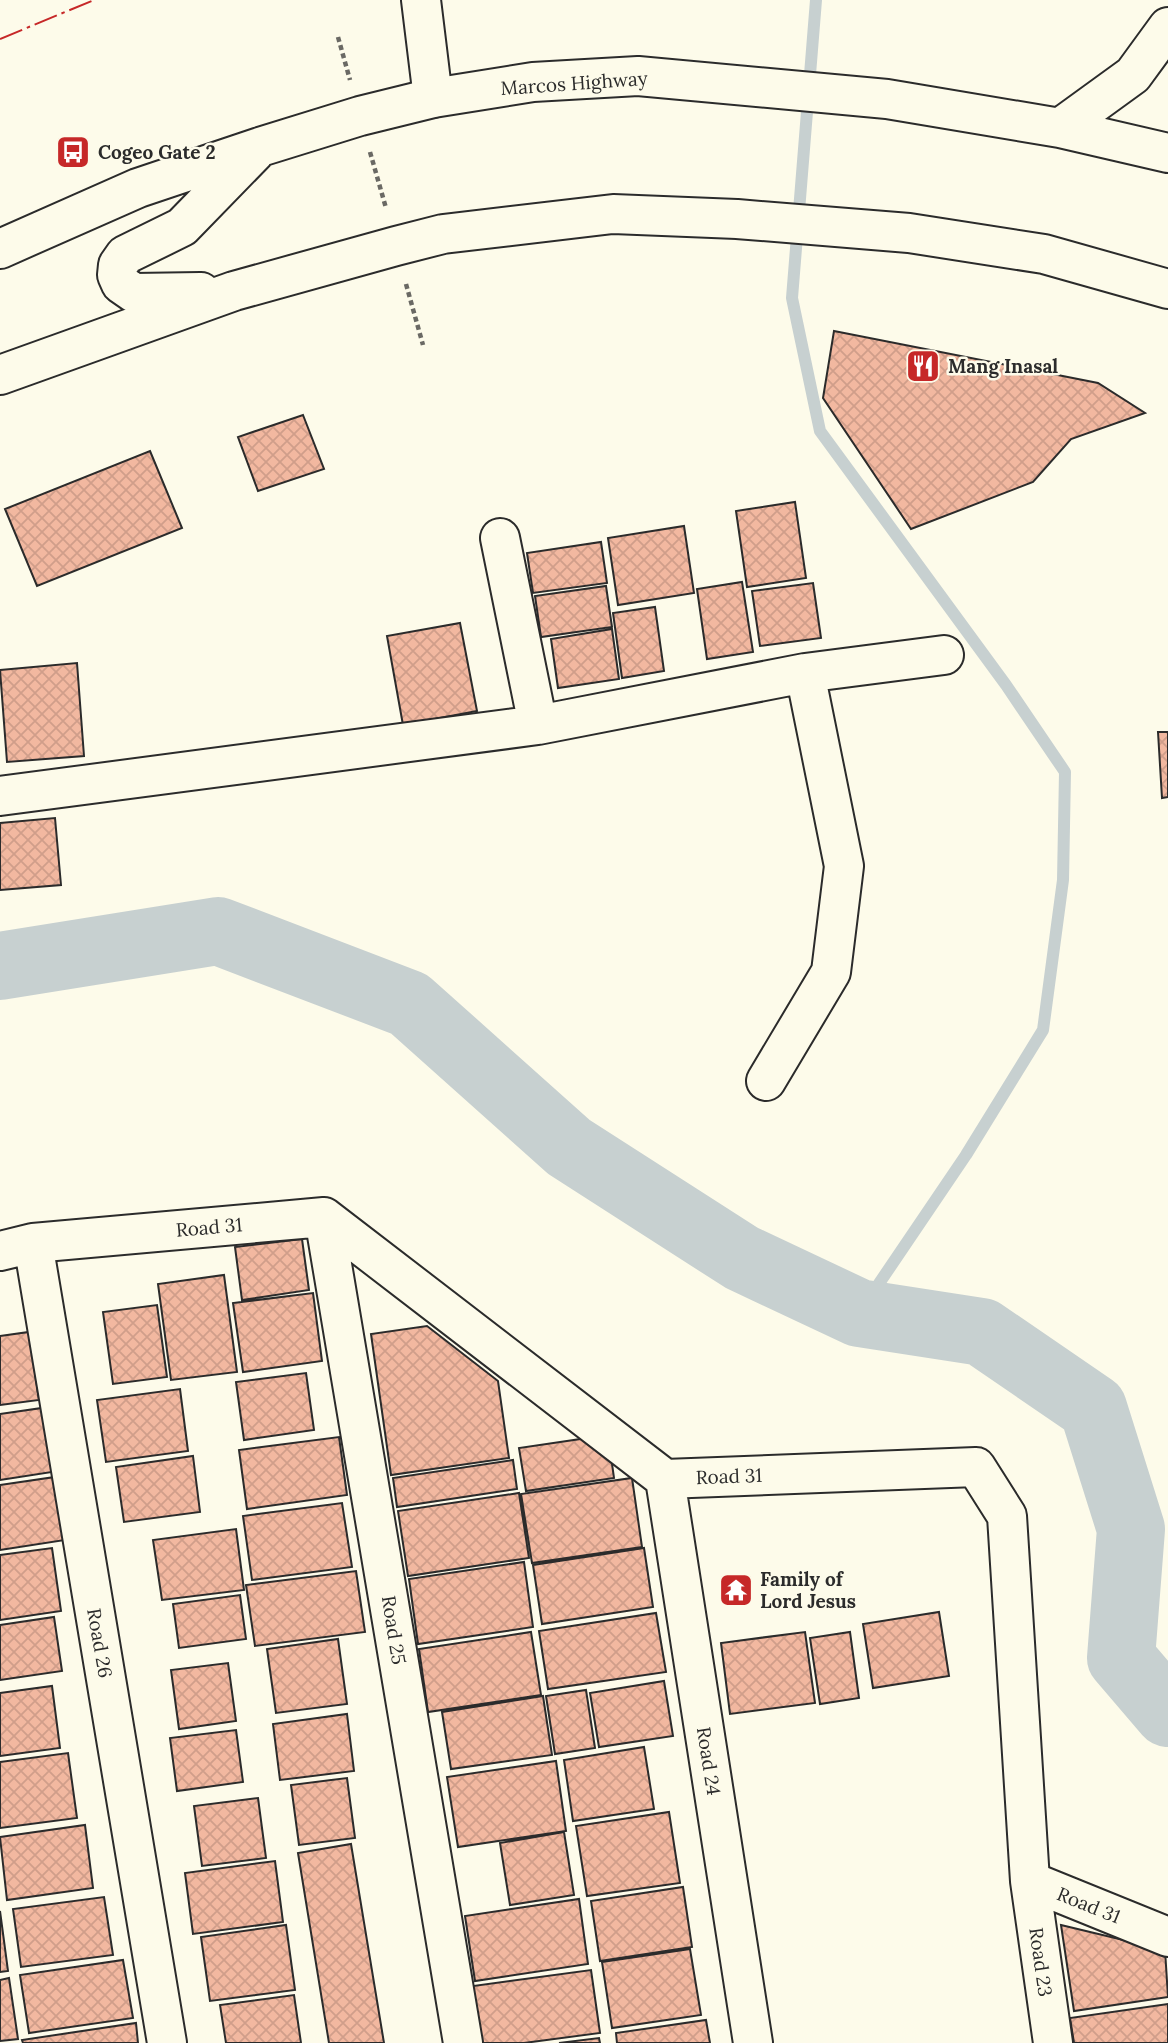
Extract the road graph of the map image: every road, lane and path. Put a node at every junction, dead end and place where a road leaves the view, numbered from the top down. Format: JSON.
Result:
{"nodes":[{"id":1,"x":422,"y":0,"type":"edge"},
{"id":2,"x":1168,"y":27,"type":"edge"},
{"id":3,"x":338,"y":37,"type":"dead end"},
{"id":4,"x":433,"y":98,"type":"junction"},
{"id":5,"x":360,"y":116,"type":"junction"},
{"id":6,"x":1060,"y":128,"type":"junction"},
{"id":7,"x":260,"y":147,"type":"junction"},
{"id":8,"x":1168,"y":153,"type":"edge"},
{"id":9,"x":396,"y":246,"type":"junction"},
{"id":10,"x":0,"y":249,"type":"edge"},
{"id":11,"x":1168,"y":289,"type":"edge"},
{"id":12,"x":234,"y":291,"type":"junction"},
{"id":13,"x":423,"y":345,"type":"dead end"},
{"id":14,"x":0,"y":375,"type":"edge"},
{"id":15,"x":500,"y":538,"type":"dead end"},
{"id":16,"x":944,"y":655,"type":"dead end"},
{"id":17,"x":805,"y":673,"type":"junction"},
{"id":18,"x":538,"y":725,"type":"junction"},
{"id":19,"x":0,"y":796,"type":"edge"},
{"id":20,"x":766,"y":1081,"type":"dead end"},
{"id":21,"x":324,"y":1217,"type":"junction"},
{"id":22,"x":16,"y":1247,"type":"edge"},
{"id":23,"x":665,"y":1479,"type":"junction"},
{"id":24,"x":1030,"y":1881,"type":"junction"},
{"id":25,"x":1168,"y":1937,"type":"edge"},
{"id":26,"x":167,"y":2043,"type":"edge"},
{"id":27,"x":463,"y":2043,"type":"edge"},
{"id":28,"x":753,"y":2043,"type":"edge"},
{"id":29,"x":1053,"y":2043,"type":"edge"}],
"edges":[{"from":1,"to":4,"type":"street"},
{"from":2,"to":6,"type":"street"},
{"from":3,"to":5,"type":"path"},
{"from":4,"to":5,"type":"street","name":"Marcos Highway"},
{"from":4,"to":6,"type":"street","name":"Marcos Highway"},
{"from":5,"to":7,"type":"street","name":"Marcos Highway"},
{"from":5,"to":9,"type":"path"},
{"from":6,"to":8,"type":"street","name":"Marcos Highway"},
{"from":7,"to":10,"type":"street","name":"Marcos Highway"},
{"from":7,"to":12,"type":"street"},
{"from":9,"to":11,"type":"street"},
{"from":9,"to":12,"type":"street"},
{"from":9,"to":13,"type":"path"},
{"from":12,"to":14,"type":"street"},
{"from":15,"to":18,"type":"street"},
{"from":16,"to":17,"type":"street"},
{"from":17,"to":18,"type":"street"},
{"from":17,"to":20,"type":"street"},
{"from":18,"to":19,"type":"street"},
{"from":21,"to":22,"type":"street","name":"Road 31"},
{"from":21,"to":23,"type":"street"},
{"from":21,"to":27,"type":"street","name":"Road 25"},
{"from":22,"to":26,"type":"street","name":"Road 26"},
{"from":23,"to":24,"type":"street","name":"Road 31"},
{"from":23,"to":28,"type":"street","name":"Road 24"},
{"from":24,"to":25,"type":"street","name":"Road 31"},
{"from":24,"to":29,"type":"street","name":"Road 23"}]}
